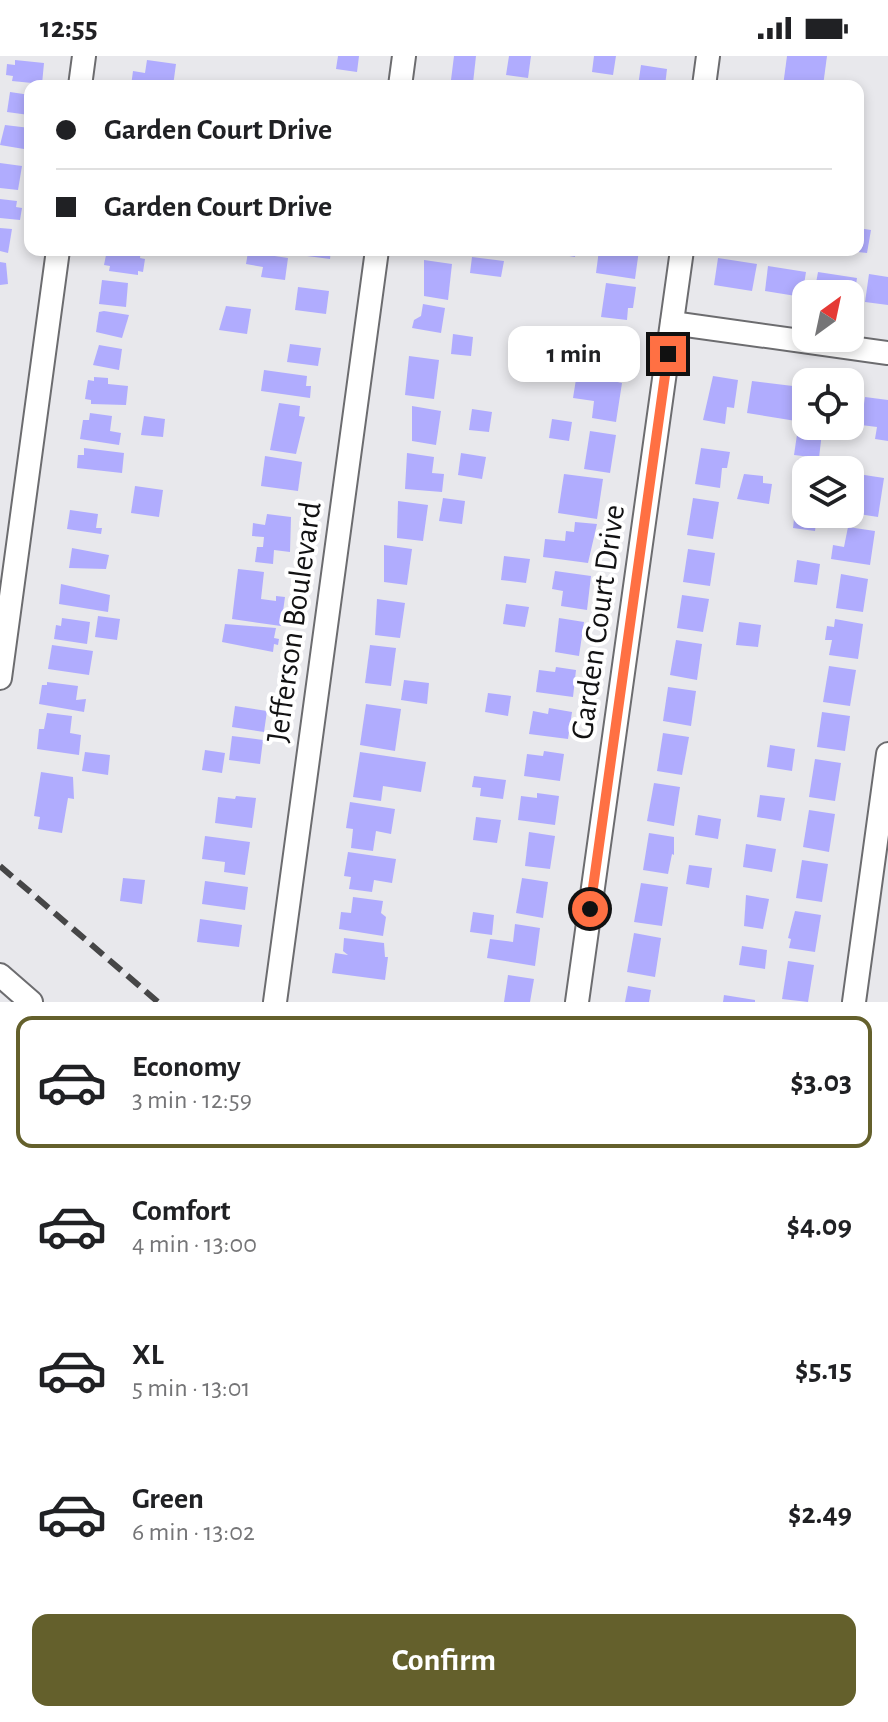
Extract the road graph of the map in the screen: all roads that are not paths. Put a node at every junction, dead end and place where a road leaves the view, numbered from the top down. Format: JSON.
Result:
{"nodes":[{"id":1,"x":84,"y":56,"type":"edge"},
{"id":2,"x":404,"y":56,"type":"edge"},
{"id":3,"x":708,"y":56,"type":"edge"},
{"id":4,"x":81,"y":80,"type":"edge"},
{"id":5,"x":401,"y":80,"type":"edge"},
{"id":6,"x":705,"y":80,"type":"edge"},
{"id":7,"x":57,"y":256,"type":"edge"},
{"id":8,"x":376,"y":256,"type":"edge"},
{"id":9,"x":681,"y":256,"type":"edge"},
{"id":10,"x":672,"y":323,"type":"junction"},
{"id":11,"x":888,"y":353,"type":"edge"},
{"id":12,"x":0,"y":678,"type":"edge"},
{"id":13,"x":888,"y":754,"type":"edge"},
{"id":14,"x":0,"y":975,"type":"edge"},
{"id":15,"x":31,"y":1002,"type":"edge"},
{"id":16,"x":275,"y":1002,"type":"edge"},
{"id":17,"x":577,"y":1002,"type":"edge"},
{"id":18,"x":854,"y":1002,"type":"edge"}],
"edges":[{"from":1,"to":4,"type":"street"},
{"from":2,"to":5,"type":"street"},
{"from":3,"to":6,"type":"street"},
{"from":7,"to":12,"type":"street"},
{"from":8,"to":16,"type":"street","name":"Jefferson Boulevard"},
{"from":9,"to":10,"type":"street","name":"Garden Court Drive"},
{"from":10,"to":11,"type":"street"},
{"from":10,"to":17,"type":"street","name":"Garden Court Drive"},
{"from":13,"to":18,"type":"street"},
{"from":14,"to":15,"type":"street"}]}
